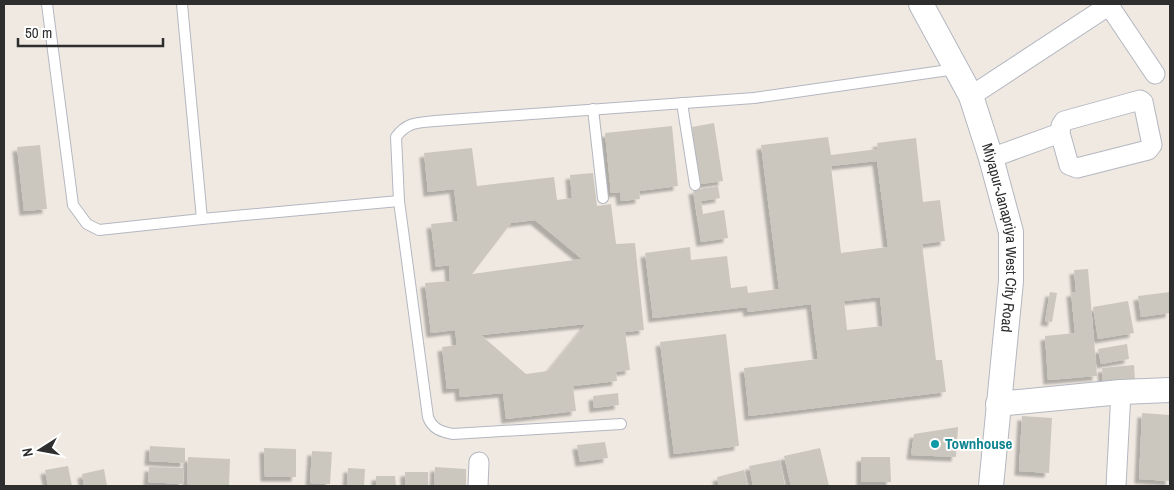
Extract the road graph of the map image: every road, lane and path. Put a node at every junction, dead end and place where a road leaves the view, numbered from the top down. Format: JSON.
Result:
{"nodes":[{"id":1,"x":47,"y":4,"type":"edge"},
{"id":2,"x":182,"y":4,"type":"edge"},
{"id":3,"x":921,"y":4,"type":"edge"},
{"id":4,"x":1109,"y":4,"type":"edge"},
{"id":5,"x":956,"y":69,"type":"junction"},
{"id":6,"x":1155,"y":74,"type":"dead end"},
{"id":7,"x":971,"y":96,"type":"junction"},
{"id":8,"x":682,"y":103,"type":"junction"},
{"id":9,"x":593,"y":109,"type":"junction"},
{"id":10,"x":1060,"y":133,"type":"junction"},
{"id":11,"x":992,"y":158,"type":"junction"},
{"id":12,"x":695,"y":185,"type":"dead end"},
{"id":13,"x":603,"y":198,"type":"dead end"},
{"id":14,"x":399,"y":201,"type":"junction"},
{"id":15,"x":202,"y":219,"type":"junction"},
{"id":16,"x":1170,"y":390,"type":"edge"},
{"id":17,"x":1121,"y":392,"type":"junction"},
{"id":18,"x":998,"y":404,"type":"junction"},
{"id":19,"x":620,"y":424,"type":"dead end"},
{"id":20,"x":478,"y":462,"type":"dead end"},
{"id":21,"x":478,"y":486,"type":"edge"},
{"id":22,"x":991,"y":486,"type":"edge"},
{"id":23,"x":1116,"y":486,"type":"edge"}],
"edges":[{"from":1,"to":15,"type":"lane"},
{"from":2,"to":15,"type":"lane"},
{"from":3,"to":5,"type":"street","name":"Miyapur-Janapriya West City Road"},
{"from":4,"to":6,"type":"street"},
{"from":4,"to":7,"type":"street"},
{"from":5,"to":7,"type":"street","name":"Miyapur-Janapriya West City Road"},
{"from":5,"to":8,"type":"lane"},
{"from":7,"to":11,"type":"street","name":"Miyapur-Janapriya West City Road"},
{"from":8,"to":9,"type":"lane"},
{"from":8,"to":12,"type":"lane"},
{"from":9,"to":13,"type":"lane"},
{"from":9,"to":14,"type":"lane"},
{"from":10,"to":10,"type":"street"},
{"from":10,"to":11,"type":"street"},
{"from":11,"to":18,"type":"street","name":"Miyapur-Janapriya West City Road"},
{"from":14,"to":15,"type":"lane"},
{"from":14,"to":19,"type":"lane"},
{"from":16,"to":17,"type":"street"},
{"from":17,"to":18,"type":"street"},
{"from":17,"to":23,"type":"street"},
{"from":18,"to":22,"type":"street","name":"Miyapur-Janapriya West City Road"},
{"from":20,"to":21,"type":"street"}]}
